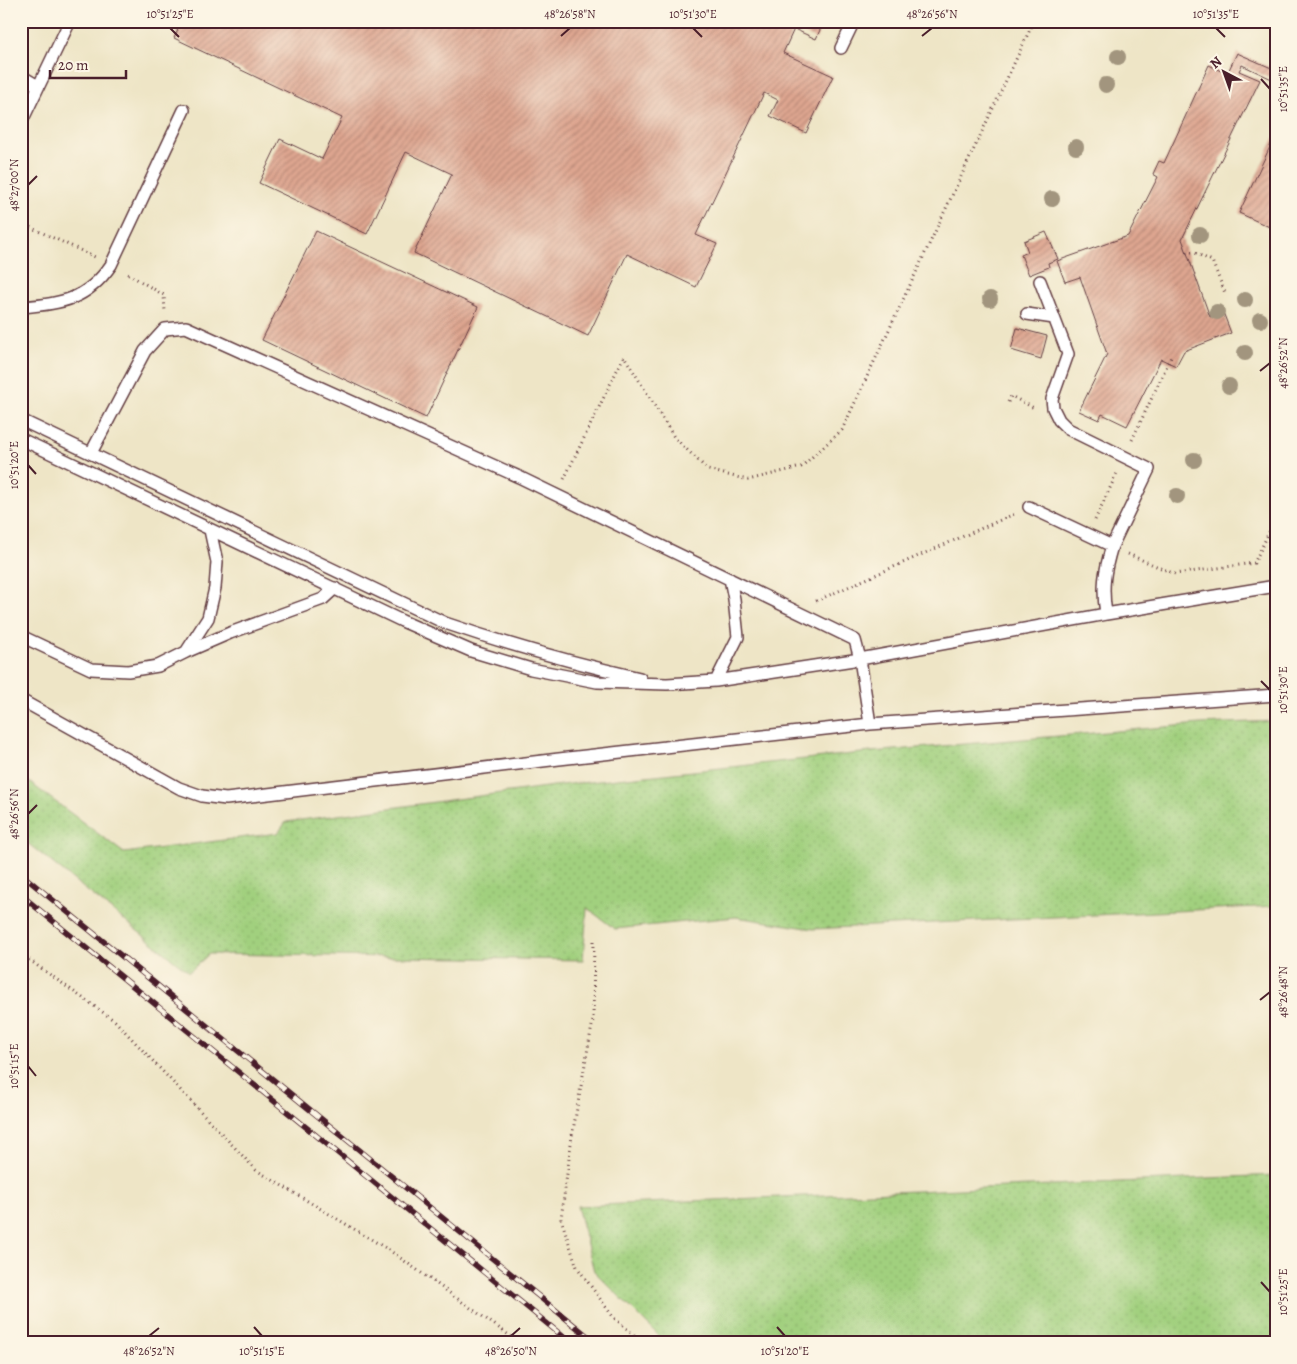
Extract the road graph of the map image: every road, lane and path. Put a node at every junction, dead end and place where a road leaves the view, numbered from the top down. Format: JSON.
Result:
{"nodes":[{"id":1,"x":70,"y":21,"type":"edge"},
{"id":2,"x":854,"y":21,"type":"edge"},
{"id":3,"x":1034,"y":21,"type":"edge"},
{"id":4,"x":841,"y":48,"type":"dead end"},
{"id":5,"x":21,"y":76,"type":"edge"},
{"id":6,"x":38,"y":86,"type":"junction"},
{"id":7,"x":184,"y":110,"type":"dead end"},
{"id":8,"x":21,"y":123,"type":"edge"},
{"id":9,"x":1186,"y":252,"type":"dead end"},
{"id":10,"x":1040,"y":281,"type":"dead end"},
{"id":11,"x":1224,"y":293,"type":"dead end"},
{"id":12,"x":21,"y":307,"type":"edge"},
{"id":13,"x":1027,"y":314,"type":"dead end"},
{"id":14,"x":1054,"y":318,"type":"junction"},
{"id":15,"x":21,"y":420,"type":"edge"},
{"id":16,"x":21,"y":439,"type":"edge"},
{"id":17,"x":91,"y":453,"type":"junction"},
{"id":18,"x":556,"y":494,"type":"junction"},
{"id":19,"x":1029,"y":507,"type":"joint"},
{"id":20,"x":1276,"y":518,"type":"edge"},
{"id":21,"x":210,"y":530,"type":"junction"},
{"id":22,"x":1112,"y":546,"type":"junction"},
{"id":23,"x":730,"y":579,"type":"junction"},
{"id":24,"x":1276,"y":586,"type":"edge"},
{"id":25,"x":334,"y":588,"type":"junction"},
{"id":26,"x":795,"y":610,"type":"junction"},
{"id":27,"x":1106,"y":614,"type":"junction"},
{"id":28,"x":21,"y":636,"type":"edge"},
{"id":29,"x":186,"y":652,"type":"junction"},
{"id":30,"x":860,"y":659,"type":"junction"},
{"id":31,"x":716,"y":681,"type":"junction"},
{"id":32,"x":666,"y":684,"type":"junction"},
{"id":33,"x":1276,"y":696,"type":"edge"},
{"id":34,"x":21,"y":700,"type":"edge"},
{"id":35,"x":870,"y":724,"type":"junction"},
{"id":36,"x":594,"y":941,"type":"dead end"},
{"id":37,"x":21,"y":954,"type":"edge"},
{"id":38,"x":520,"y":1343,"type":"edge"},
{"id":39,"x":644,"y":1343,"type":"edge"}],
"edges":[{"from":1,"to":6,"type":"lane"},
{"from":2,"to":4,"type":"lane"},
{"from":3,"to":18,"type":"path"},
{"from":5,"to":6,"type":"lane"},
{"from":6,"to":8,"type":"lane"},
{"from":7,"to":12,"type":"lane"},
{"from":9,"to":11,"type":"path"},
{"from":10,"to":14,"type":"lane"},
{"from":13,"to":14,"type":"lane"},
{"from":14,"to":22,"type":"lane"},
{"from":15,"to":17,"type":"lane"},
{"from":16,"to":21,"type":"lane"},
{"from":17,"to":18,"type":"lane"},
{"from":17,"to":32,"type":"lane"},
{"from":18,"to":23,"type":"lane"},
{"from":19,"to":22,"type":"lane"},
{"from":19,"to":26,"type":"path"},
{"from":20,"to":22,"type":"path"},
{"from":21,"to":25,"type":"lane"},
{"from":21,"to":29,"type":"lane"},
{"from":22,"to":27,"type":"lane"},
{"from":23,"to":26,"type":"lane"},
{"from":23,"to":31,"type":"lane"},
{"from":24,"to":27,"type":"lane"},
{"from":25,"to":29,"type":"lane"},
{"from":25,"to":32,"type":"lane"},
{"from":26,"to":30,"type":"lane"},
{"from":27,"to":30,"type":"lane"},
{"from":28,"to":29,"type":"lane"},
{"from":30,"to":31,"type":"lane"},
{"from":30,"to":35,"type":"lane"},
{"from":31,"to":32,"type":"lane"},
{"from":33,"to":35,"type":"lane"},
{"from":34,"to":35,"type":"lane"},
{"from":36,"to":39,"type":"path"},
{"from":37,"to":38,"type":"path"}]}
